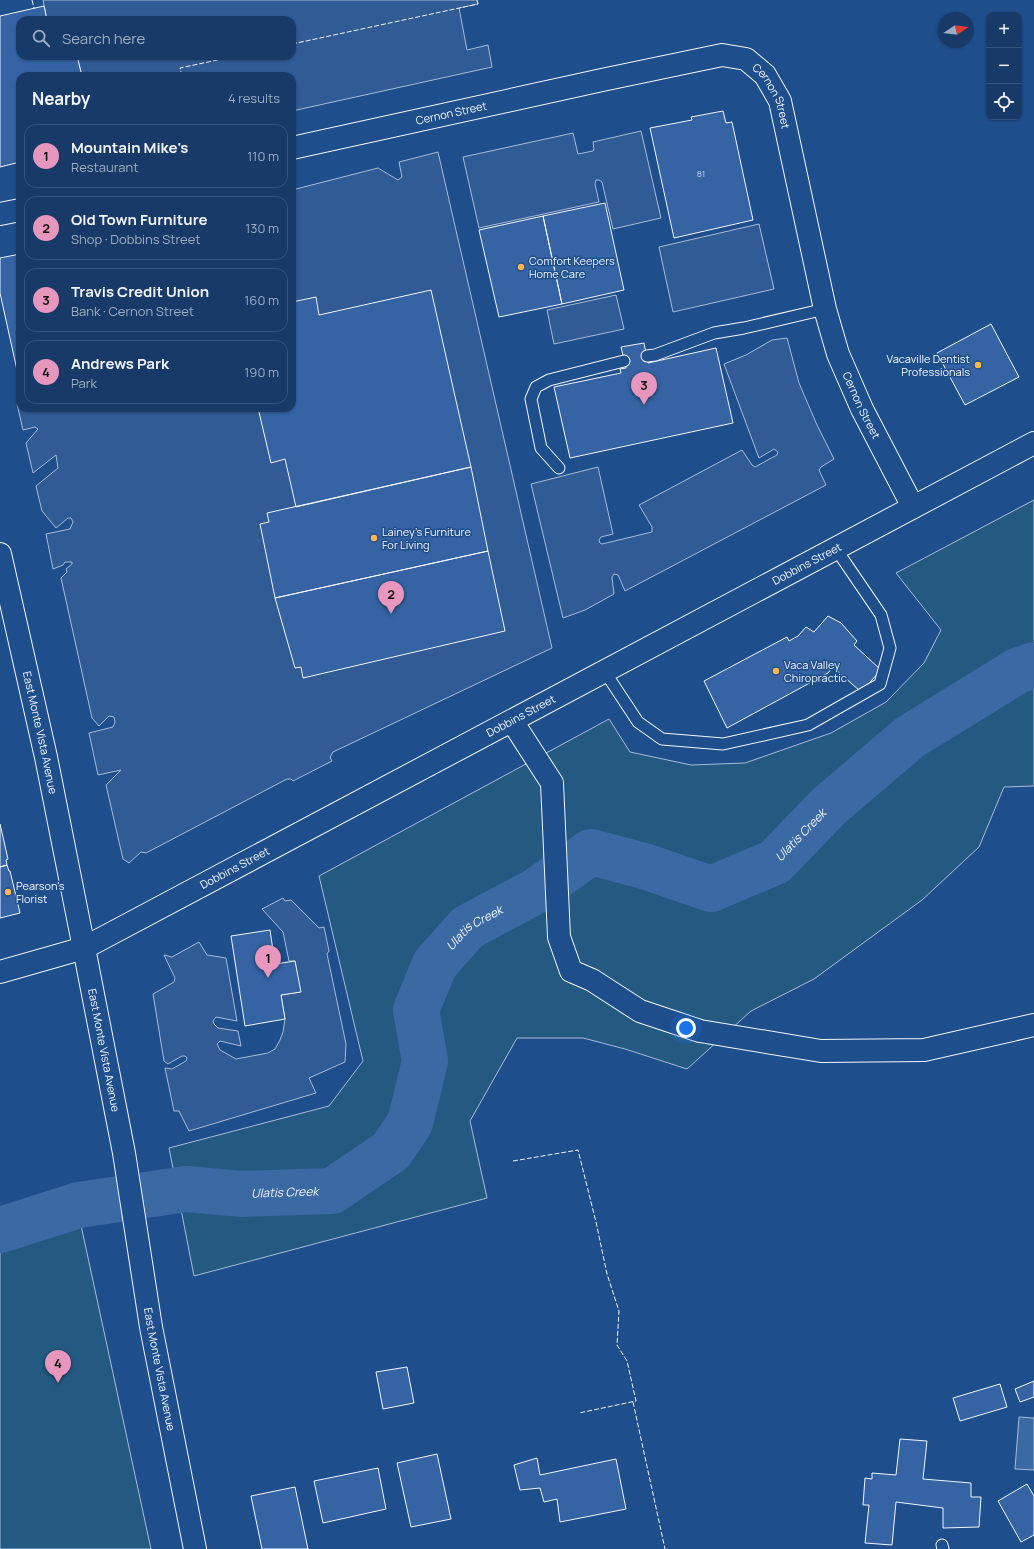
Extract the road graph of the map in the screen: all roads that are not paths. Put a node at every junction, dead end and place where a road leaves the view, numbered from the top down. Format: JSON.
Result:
{"nodes":[{"id":1,"x":296,"y":147,"type":"edge"},
{"id":2,"x":16,"y":211,"type":"edge"},
{"id":3,"x":0,"y":214,"type":"edge"},
{"id":4,"x":825,"y":309,"type":"junction"},
{"id":5,"x":647,"y":356,"type":"dead end"},
{"id":6,"x":624,"y":361,"type":"dead end"},
{"id":7,"x":1034,"y":443,"type":"edge"},
{"id":8,"x":559,"y":468,"type":"dead end"},
{"id":9,"x":914,"y":507,"type":"junction"},
{"id":10,"x":836,"y":549,"type":"junction"},
{"id":11,"x":0,"y":554,"type":"edge"},
{"id":12,"x":3,"y":581,"type":"edge"},
{"id":13,"x":605,"y":672,"type":"junction"},
{"id":14,"x":512,"y":721,"type":"junction"},
{"id":15,"x":84,"y":948,"type":"junction"},
{"id":16,"x":0,"y":972,"type":"edge"},
{"id":17,"x":1034,"y":1025,"type":"edge"},
{"id":18,"x":195,"y":1549,"type":"edge"}],
"edges":[{"from":1,"to":4,"type":"street","name":"Cernon Street"},
{"from":2,"to":3,"type":"street"},
{"from":4,"to":5,"type":"lane"},
{"from":4,"to":9,"type":"street","name":"Cernon Street"},
{"from":6,"to":8,"type":"lane"},
{"from":7,"to":9,"type":"street","name":"Dobbins Street"},
{"from":9,"to":10,"type":"street","name":"Dobbins Street"},
{"from":10,"to":13,"type":"street","name":"Dobbins Street"},
{"from":10,"to":13,"type":"lane"},
{"from":11,"to":12,"type":"street","name":"East Monte Vista Avenue"},
{"from":12,"to":15,"type":"street","name":"East Monte Vista Avenue"},
{"from":13,"to":14,"type":"street","name":"Dobbins Street"},
{"from":14,"to":15,"type":"street","name":"Dobbins Street"},
{"from":14,"to":17,"type":"street"},
{"from":15,"to":16,"type":"street","name":"Dobbins Street"},
{"from":15,"to":18,"type":"street","name":"East Monte Vista Avenue"}]}
